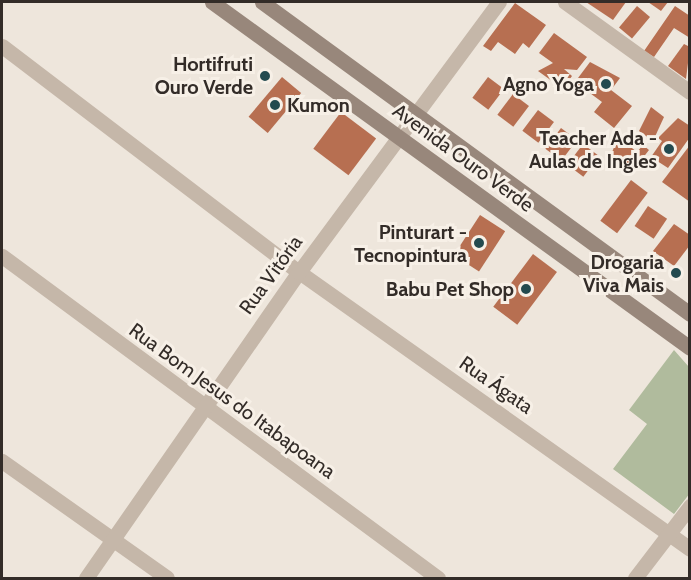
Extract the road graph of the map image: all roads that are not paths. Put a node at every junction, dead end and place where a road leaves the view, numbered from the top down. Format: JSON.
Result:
{"nodes":[{"id":1,"x":212,"y":2,"type":"edge"},
{"id":2,"x":262,"y":2,"type":"edge"},
{"id":3,"x":499,"y":2,"type":"edge"},
{"id":4,"x":565,"y":2,"type":"edge"},
{"id":5,"x":2,"y":46,"type":"edge"},
{"id":6,"x":690,"y":92,"type":"edge"},
{"id":7,"x":413,"y":113,"type":"junction"},
{"id":8,"x":397,"y":136,"type":"junction"},
{"id":9,"x":2,"y":256,"type":"edge"},
{"id":10,"x":299,"y":272,"type":"junction"},
{"id":11,"x":690,"y":314,"type":"edge"},
{"id":12,"x":690,"y":348,"type":"edge"},
{"id":13,"x":202,"y":407,"type":"junction"},
{"id":14,"x":2,"y":461,"type":"edge"},
{"id":15,"x":690,"y":506,"type":"edge"},
{"id":16,"x":668,"y":533,"type":"junction"},
{"id":17,"x":115,"y":540,"type":"junction"},
{"id":18,"x":690,"y":549,"type":"edge"},
{"id":19,"x":86,"y":579,"type":"edge"},
{"id":20,"x":167,"y":579,"type":"edge"},
{"id":21,"x":438,"y":579,"type":"edge"},
{"id":22,"x":635,"y":579,"type":"edge"}],
"edges":[{"from":1,"to":8,"type":"street","name":"Avenida Ouro Verde"},
{"from":2,"to":7,"type":"street","name":"Avenida Ouro Verde"},
{"from":3,"to":7,"type":"street","name":"Rua Vitória"},
{"from":4,"to":6,"type":"street"},
{"from":5,"to":10,"type":"street","name":"Rua Ágata"},
{"from":7,"to":8,"type":"street","name":"Rua Vitória"},
{"from":7,"to":11,"type":"street","name":"Avenida Ouro Verde"},
{"from":8,"to":10,"type":"street","name":"Rua Vitória"},
{"from":8,"to":12,"type":"street","name":"Avenida Ouro Verde"},
{"from":9,"to":13,"type":"street","name":"Rua Bom Jesus do Itabapoana"},
{"from":10,"to":13,"type":"street","name":"Rua Vitória"},
{"from":10,"to":16,"type":"street","name":"Rua Ágata"},
{"from":13,"to":17,"type":"street","name":"Rua Vitória"},
{"from":13,"to":21,"type":"street","name":"Rua Bom Jesus do Itabapoana"},
{"from":14,"to":17,"type":"street"},
{"from":15,"to":16,"type":"street"},
{"from":16,"to":18,"type":"street","name":"Rua Ágata"},
{"from":16,"to":22,"type":"street"},
{"from":17,"to":19,"type":"street","name":"Rua Vitória"},
{"from":17,"to":20,"type":"street"}]}
